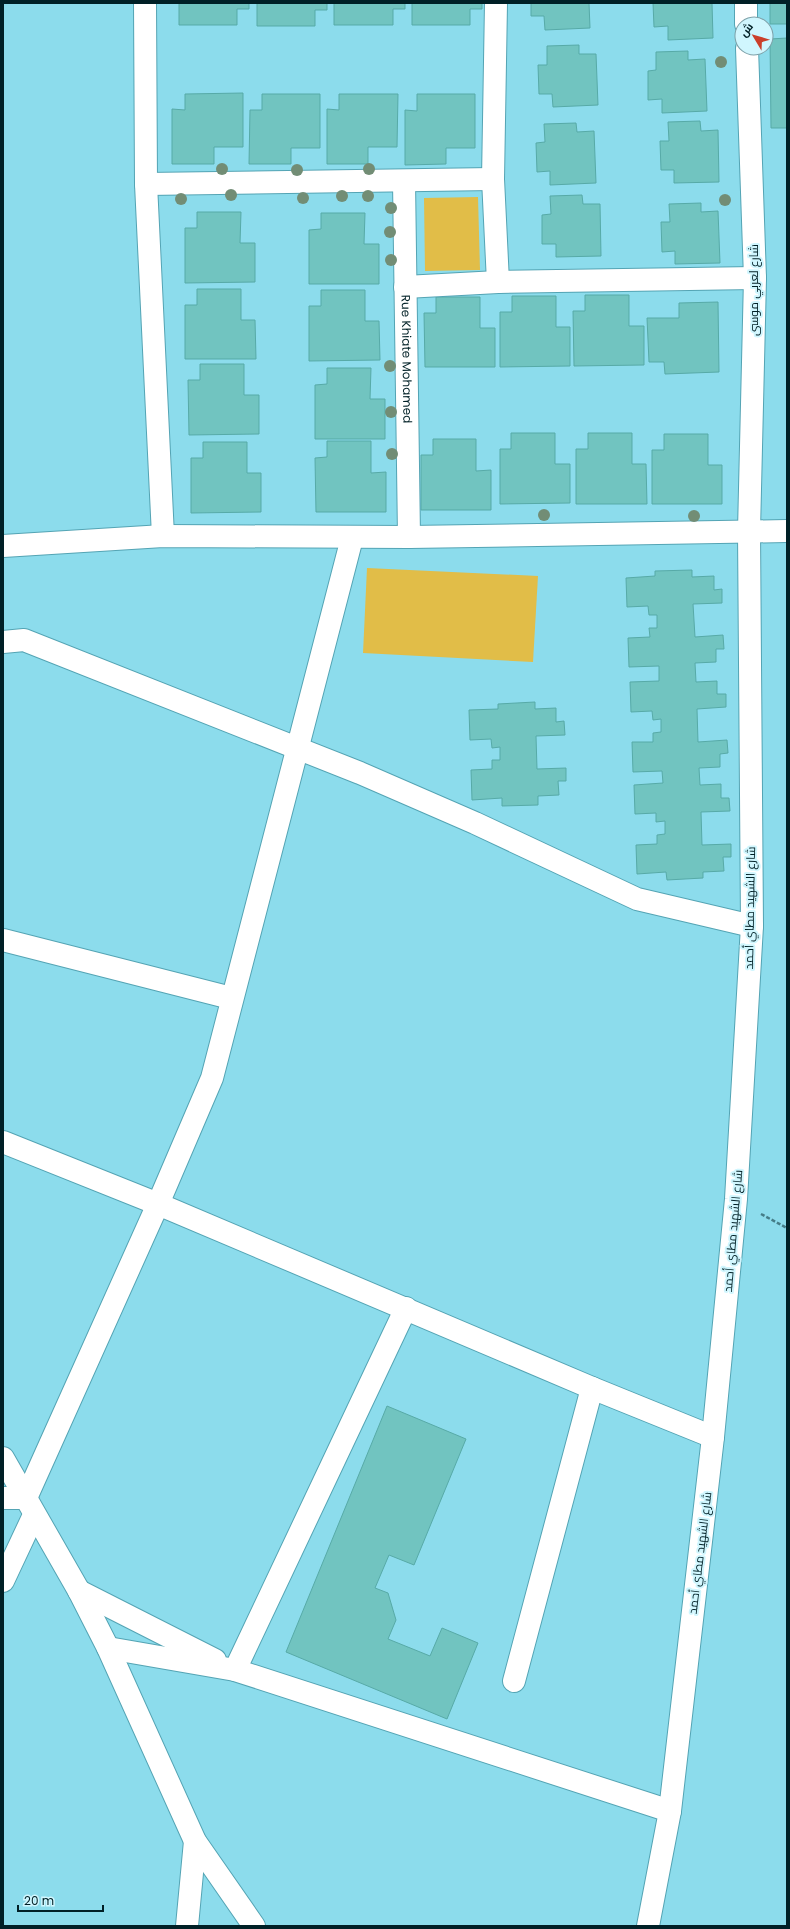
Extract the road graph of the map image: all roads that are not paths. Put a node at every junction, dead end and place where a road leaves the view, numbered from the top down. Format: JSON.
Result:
{"nodes":[{"id":1,"x":145,"y":3,"type":"edge"},
{"id":2,"x":496,"y":3,"type":"edge"},
{"id":3,"x":746,"y":3,"type":"edge"},
{"id":4,"x":746,"y":16,"type":"edge"},
{"id":5,"x":747,"y":56,"type":"edge"},
{"id":6,"x":493,"y":179,"type":"junction"},
{"id":7,"x":404,"y":181,"type":"junction"},
{"id":8,"x":146,"y":184,"type":"junction"},
{"id":9,"x":755,"y":278,"type":"junction"},
{"id":10,"x":498,"y":282,"type":"junction"},
{"id":11,"x":405,"y":287,"type":"junction"},
{"id":12,"x":749,"y":531,"type":"junction"},
{"id":13,"x":787,"y":531,"type":"edge"},
{"id":14,"x":163,"y":536,"type":"junction"},
{"id":15,"x":409,"y":537,"type":"junction"},
{"id":16,"x":352,"y":538,"type":"junction"},
{"id":17,"x":3,"y":546,"type":"edge"},
{"id":18,"x":3,"y":642,"type":"edge"},
{"id":19,"x":298,"y":749,"type":"junction"},
{"id":20,"x":752,"y":926,"type":"junction"},
{"id":21,"x":3,"y":940,"type":"edge"},
{"id":22,"x":231,"y":998,"type":"junction"},
{"id":23,"x":3,"y":1142,"type":"edge"},
{"id":24,"x":158,"y":1204,"type":"junction"},
{"id":25,"x":406,"y":1308,"type":"junction"},
{"id":26,"x":592,"y":1388,"type":"junction"},
{"id":27,"x":713,"y":1437,"type":"junction"},
{"id":28,"x":3,"y":1458,"type":"edge"},
{"id":29,"x":3,"y":1498,"type":"edge"},
{"id":30,"x":30,"y":1507,"type":"junction"},
{"id":31,"x":3,"y":1581,"type":"edge"},
{"id":32,"x":79,"y":1591,"type":"junction"},
{"id":33,"x":108,"y":1648,"type":"junction"},
{"id":34,"x":235,"y":1670,"type":"junction"},
{"id":35,"x":514,"y":1681,"type":"dead end"},
{"id":36,"x":670,"y":1811,"type":"junction"},
{"id":37,"x":195,"y":1841,"type":"junction"},
{"id":38,"x":187,"y":1926,"type":"edge"},
{"id":39,"x":254,"y":1926,"type":"edge"},
{"id":40,"x":648,"y":1926,"type":"edge"}],
"edges":[{"from":1,"to":8,"type":"street"},
{"from":2,"to":6,"type":"street"},
{"from":3,"to":4,"type":"street"},
{"from":5,"to":9,"type":"street","name":"شارع لعربي موسى"},
{"from":6,"to":7,"type":"street"},
{"from":6,"to":10,"type":"street"},
{"from":7,"to":8,"type":"street"},
{"from":7,"to":11,"type":"street","name":"Rue Khiate Mohamed"},
{"from":8,"to":14,"type":"street"},
{"from":9,"to":10,"type":"street"},
{"from":9,"to":12,"type":"street","name":"شارع لعربي موسى"},
{"from":10,"to":11,"type":"street"},
{"from":11,"to":15,"type":"street","name":"Rue Khiate Mohamed"},
{"from":12,"to":13,"type":"street"},
{"from":12,"to":15,"type":"street"},
{"from":12,"to":20,"type":"street","name":"شارع الشهيد مطاي أحمد"},
{"from":14,"to":16,"type":"street"},
{"from":14,"to":17,"type":"street"},
{"from":15,"to":16,"type":"street"},
{"from":16,"to":19,"type":"street"},
{"from":18,"to":19,"type":"street"},
{"from":19,"to":20,"type":"street"},
{"from":19,"to":22,"type":"street"},
{"from":20,"to":27,"type":"street","name":"شارع الشهيد مطاي أحمد"},
{"from":21,"to":22,"type":"street"},
{"from":22,"to":24,"type":"street"},
{"from":23,"to":24,"type":"street"},
{"from":24,"to":25,"type":"street"},
{"from":24,"to":30,"type":"street"},
{"from":25,"to":26,"type":"street"},
{"from":25,"to":34,"type":"street"},
{"from":26,"to":27,"type":"street"},
{"from":26,"to":35,"type":"street"},
{"from":27,"to":36,"type":"street","name":"شارع الشهيد مطاي أحمد"},
{"from":28,"to":30,"type":"street"},
{"from":29,"to":30,"type":"street"},
{"from":30,"to":31,"type":"street"},
{"from":30,"to":32,"type":"street"},
{"from":32,"to":33,"type":"street"},
{"from":32,"to":34,"type":"street"},
{"from":33,"to":34,"type":"street"},
{"from":33,"to":37,"type":"street"},
{"from":34,"to":36,"type":"street"},
{"from":36,"to":40,"type":"street","name":"شارع الشهيد مطاي أحمد"},
{"from":37,"to":38,"type":"street"},
{"from":37,"to":39,"type":"street"}]}
